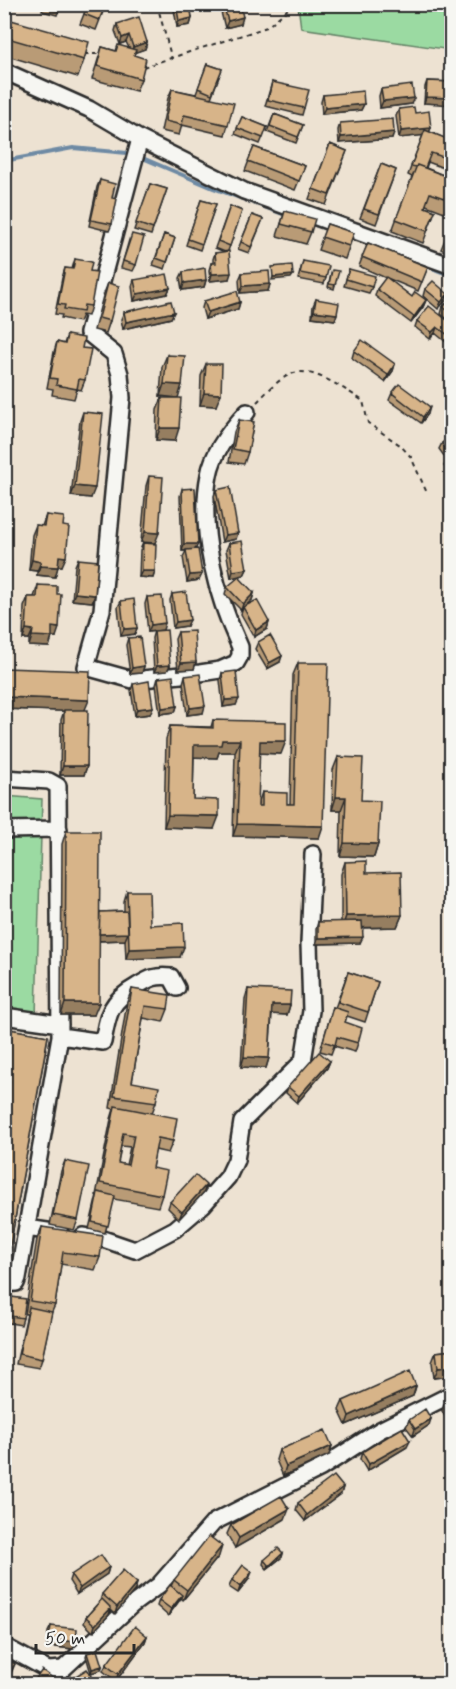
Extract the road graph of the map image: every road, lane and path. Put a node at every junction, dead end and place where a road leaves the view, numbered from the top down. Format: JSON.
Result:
{"nodes":[{"id":1,"x":157,"y":4,"type":"edge"},
{"id":2,"x":294,"y":4,"type":"edge"},
{"id":3,"x":78,"y":52,"type":"edge"},
{"id":4,"x":106,"y":54,"type":"edge"},
{"id":5,"x":172,"y":60,"type":"junction"},
{"id":6,"x":142,"y":67,"type":"edge"},
{"id":7,"x":4,"y":71,"type":"edge"},
{"id":8,"x":140,"y":139,"type":"junction"},
{"id":9,"x":452,"y":266,"type":"edge"},
{"id":10,"x":247,"y":412,"type":"joint"},
{"id":11,"x":427,"y":493,"type":"dead end"},
{"id":12,"x":4,"y":778,"type":"edge"},
{"id":13,"x":59,"y":829,"type":"junction"},
{"id":14,"x":4,"y":830,"type":"edge"},
{"id":15,"x":313,"y":854,"type":"dead end"},
{"id":16,"x":177,"y":988,"type":"dead end"},
{"id":17,"x":4,"y":1016,"type":"edge"},
{"id":18,"x":60,"y":1030,"type":"junction"},
{"id":19,"x":27,"y":1228,"type":"junction"},
{"id":20,"x":4,"y":1284,"type":"edge"},
{"id":21,"x":452,"y":1394,"type":"edge"},
{"id":22,"x":4,"y":1646,"type":"edge"}],
"edges":[{"from":1,"to":5,"type":"path"},
{"from":2,"to":5,"type":"path"},
{"from":3,"to":4,"type":"path"},
{"from":5,"to":6,"type":"path"},
{"from":7,"to":8,"type":"street"},
{"from":8,"to":9,"type":"street"},
{"from":8,"to":10,"type":"street"},
{"from":10,"to":11,"type":"path"},
{"from":12,"to":13,"type":"street"},
{"from":13,"to":14,"type":"street"},
{"from":13,"to":18,"type":"street"},
{"from":15,"to":19,"type":"street"},
{"from":16,"to":18,"type":"street"},
{"from":17,"to":18,"type":"street"},
{"from":18,"to":19,"type":"street"},
{"from":19,"to":20,"type":"street"},
{"from":21,"to":22,"type":"street"}]}
